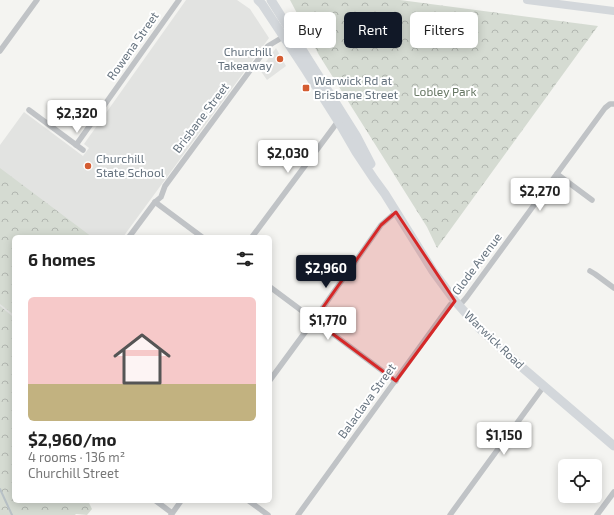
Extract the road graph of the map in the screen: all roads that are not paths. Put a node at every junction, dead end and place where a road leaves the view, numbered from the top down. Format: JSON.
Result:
{"nodes":[{"id":1,"x":37,"y":0,"type":"edge"},
{"id":2,"x":179,"y":0,"type":"edge"},
{"id":3,"x":258,"y":0,"type":"edge"},
{"id":4,"x":271,"y":0,"type":"edge"},
{"id":5,"x":527,"y":0,"type":"edge"},
{"id":6,"x":614,"y":11,"type":"edge"},
{"id":7,"x":283,"y":37,"type":"junction"},
{"id":8,"x":0,"y":51,"type":"edge"},
{"id":9,"x":614,"y":104,"type":"edge"},
{"id":10,"x":29,"y":110,"type":"dead end"},
{"id":11,"x":341,"y":118,"type":"junction"},
{"id":12,"x":76,"y":145,"type":"junction"},
{"id":13,"x":83,"y":150,"type":"dead end"},
{"id":14,"x":557,"y":174,"type":"junction"},
{"id":15,"x":592,"y":200,"type":"dead end"},
{"id":16,"x":155,"y":202,"type":"junction"},
{"id":17,"x":396,"y":212,"type":"junction"},
{"id":18,"x":130,"y":235,"type":"edge"},
{"id":19,"x":199,"y":235,"type":"edge"},
{"id":20,"x":253,"y":235,"type":"edge"},
{"id":21,"x":590,"y":271,"type":"dead end"},
{"id":22,"x":614,"y":288,"type":"edge"},
{"id":23,"x":272,"y":289,"type":"edge"},
{"id":24,"x":457,"y":303,"type":"junction"},
{"id":25,"x":314,"y":320,"type":"junction"},
{"id":26,"x":272,"y":377,"type":"edge"},
{"id":27,"x":396,"y":381,"type":"junction"},
{"id":28,"x":544,"y":386,"type":"junction"},
{"id":29,"x":614,"y":446,"type":"edge"},
{"id":30,"x":614,"y":492,"type":"edge"},
{"id":31,"x":158,"y":503,"type":"edge"},
{"id":32,"x":179,"y":503,"type":"edge"},
{"id":33,"x":252,"y":503,"type":"edge"},
{"id":34,"x":171,"y":514,"type":"edge"},
{"id":35,"x":268,"y":515,"type":"edge"},
{"id":36,"x":298,"y":515,"type":"edge"},
{"id":37,"x":450,"y":515,"type":"edge"},
{"id":38,"x":597,"y":515,"type":"edge"}],
"edges":[{"from":1,"to":8,"type":"street"},
{"from":2,"to":12,"type":"street","name":"Rowena Street"},
{"from":3,"to":7,"type":"main road","name":"Warwick Road"},
{"from":4,"to":11,"type":"main road","name":"Warwick Road"},
{"from":5,"to":6,"type":"main road"},
{"from":7,"to":11,"type":"main road","name":"Warwick Road"},
{"from":7,"to":16,"type":"street","name":"Brisbane Street"},
{"from":9,"to":14,"type":"street","name":"Glode Avenue"},
{"from":10,"to":12,"type":"street"},
{"from":11,"to":17,"type":"main road","name":"Warwick Road"},
{"from":11,"to":20,"type":"street"},
{"from":12,"to":13,"type":"street"},
{"from":14,"to":15,"type":"street"},
{"from":14,"to":24,"type":"street","name":"Glode Avenue"},
{"from":16,"to":18,"type":"street","name":"Brisbane Street"},
{"from":16,"to":19,"type":"street"},
{"from":17,"to":24,"type":"main road","name":"Warwick Road"},
{"from":17,"to":25,"type":"street"},
{"from":21,"to":22,"type":"street"},
{"from":23,"to":25,"type":"street"},
{"from":24,"to":27,"type":"street","name":"Balaclava Street"},
{"from":24,"to":28,"type":"main road","name":"Warwick Road"},
{"from":25,"to":26,"type":"street"},
{"from":25,"to":27,"type":"street"},
{"from":27,"to":36,"type":"street","name":"Balaclava Street"},
{"from":28,"to":29,"type":"main road","name":"Warwick Road"},
{"from":28,"to":37,"type":"street"},
{"from":30,"to":38,"type":"street"},
{"from":31,"to":34,"type":"street"},
{"from":32,"to":34,"type":"street"},
{"from":33,"to":35,"type":"street"}]}
